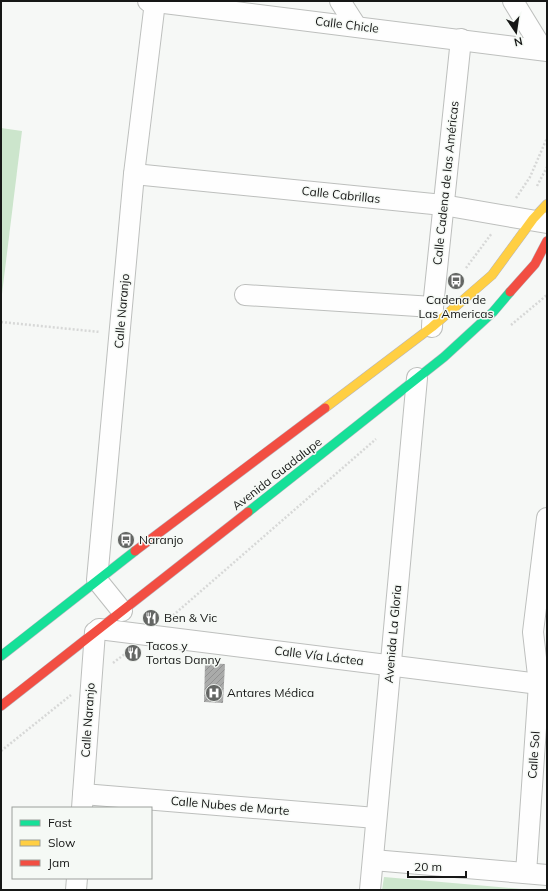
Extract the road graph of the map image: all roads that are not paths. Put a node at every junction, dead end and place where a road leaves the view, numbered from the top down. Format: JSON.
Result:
{"nodes":[{"id":1,"x":340,"y":1,"type":"edge"},
{"id":2,"x":514,"y":1,"type":"edge"},
{"id":3,"x":151,"y":2,"type":"edge"},
{"id":4,"x":356,"y":26,"type":"junction"},
{"id":5,"x":461,"y":40,"type":"junction"},
{"id":6,"x":545,"y":50,"type":"edge"},
{"id":7,"x":134,"y":174,"type":"junction"},
{"id":8,"x":547,"y":204,"type":"edge"},
{"id":9,"x":444,"y":205,"type":"junction"},
{"id":10,"x":540,"y":221,"type":"edge"},
{"id":11,"x":547,"y":241,"type":"edge"},
{"id":12,"x":245,"y":295,"type":"dead end"},
{"id":13,"x":433,"y":307,"type":"junction"},
{"id":14,"x":432,"y":327,"type":"junction"},
{"id":15,"x":417,"y":378,"type":"junction"},
{"id":16,"x":547,"y":518,"type":"edge"},
{"id":17,"x":545,"y":555,"type":"edge"},
{"id":18,"x":97,"y":580,"type":"junction"},
{"id":19,"x":122,"y":611,"type":"junction"},
{"id":20,"x":97,"y":630,"type":"junction"},
{"id":21,"x":1,"y":656,"type":"edge"},
{"id":22,"x":390,"y":666,"type":"junction"},
{"id":23,"x":539,"y":684,"type":"junction"},
{"id":24,"x":1,"y":706,"type":"edge"},
{"id":25,"x":82,"y":801,"type":"edge"},
{"id":26,"x":376,"y":818,"type":"junction"},
{"id":27,"x":372,"y":860,"type":"junction"},
{"id":28,"x":526,"y":873,"type":"junction"},
{"id":29,"x":547,"y":875,"type":"edge"},
{"id":30,"x":77,"y":879,"type":"edge"},
{"id":31,"x":76,"y":890,"type":"edge"},
{"id":32,"x":370,"y":890,"type":"edge"}],
"edges":[{"from":1,"to":4,"type":"street"},
{"from":2,"to":6,"type":"street"},
{"from":3,"to":4,"type":"street","name":"Calle Chicle"},
{"from":3,"to":7,"type":"street","name":"Calle Naranjo"},
{"from":4,"to":5,"type":"street","name":"Calle Chicle"},
{"from":5,"to":6,"type":"street","name":"Calle Chicle"},
{"from":5,"to":9,"type":"street","name":"Calle Cadena de las Américas"},
{"from":7,"to":9,"type":"street","name":"Calle Cabrillas"},
{"from":7,"to":18,"type":"street","name":"Calle Naranjo"},
{"from":8,"to":10,"type":"main road","name":"Avenida Guadalupe"},
{"from":9,"to":10,"type":"street","name":"Calle Cabrillas"},
{"from":9,"to":13,"type":"street","name":"Calle Cadena de las Américas"},
{"from":10,"to":14,"type":"main road","name":"Avenida Guadalupe"},
{"from":11,"to":15,"type":"main road","name":"Avenida Guadalupe"},
{"from":12,"to":13,"type":"street"},
{"from":13,"to":14,"type":"street","name":"Calle Cadena de las Américas"},
{"from":14,"to":18,"type":"main road","name":"Avenida Guadalupe"},
{"from":15,"to":19,"type":"main road","name":"Avenida Guadalupe"},
{"from":15,"to":22,"type":"street","name":"Avenida La Gloria"},
{"from":16,"to":17,"type":"street","name":"Calle Sol"},
{"from":17,"to":23,"type":"street","name":"Calle Sol"},
{"from":18,"to":19,"type":"street"},
{"from":18,"to":21,"type":"main road","name":"Avenida Guadalupe"},
{"from":19,"to":20,"type":"main road","name":"Avenida Guadalupe"},
{"from":20,"to":22,"type":"street","name":"Calle Vía Láctea"},
{"from":20,"to":24,"type":"main road","name":"Avenida Guadalupe"},
{"from":20,"to":25,"type":"street","name":"Calle Naranjo"},
{"from":22,"to":23,"type":"street","name":"Calle Vía Láctea"},
{"from":22,"to":26,"type":"street","name":"Avenida La Gloria"},
{"from":23,"to":28,"type":"street","name":"Calle Sol"},
{"from":25,"to":26,"type":"street","name":"Calle Nubes de Marte"},
{"from":26,"to":27,"type":"street","name":"Avenida La Gloria"},
{"from":27,"to":28,"type":"street"},
{"from":27,"to":32,"type":"street","name":"Avenida La Gloria"},
{"from":28,"to":29,"type":"street"},
{"from":30,"to":31,"type":"street"}]}
